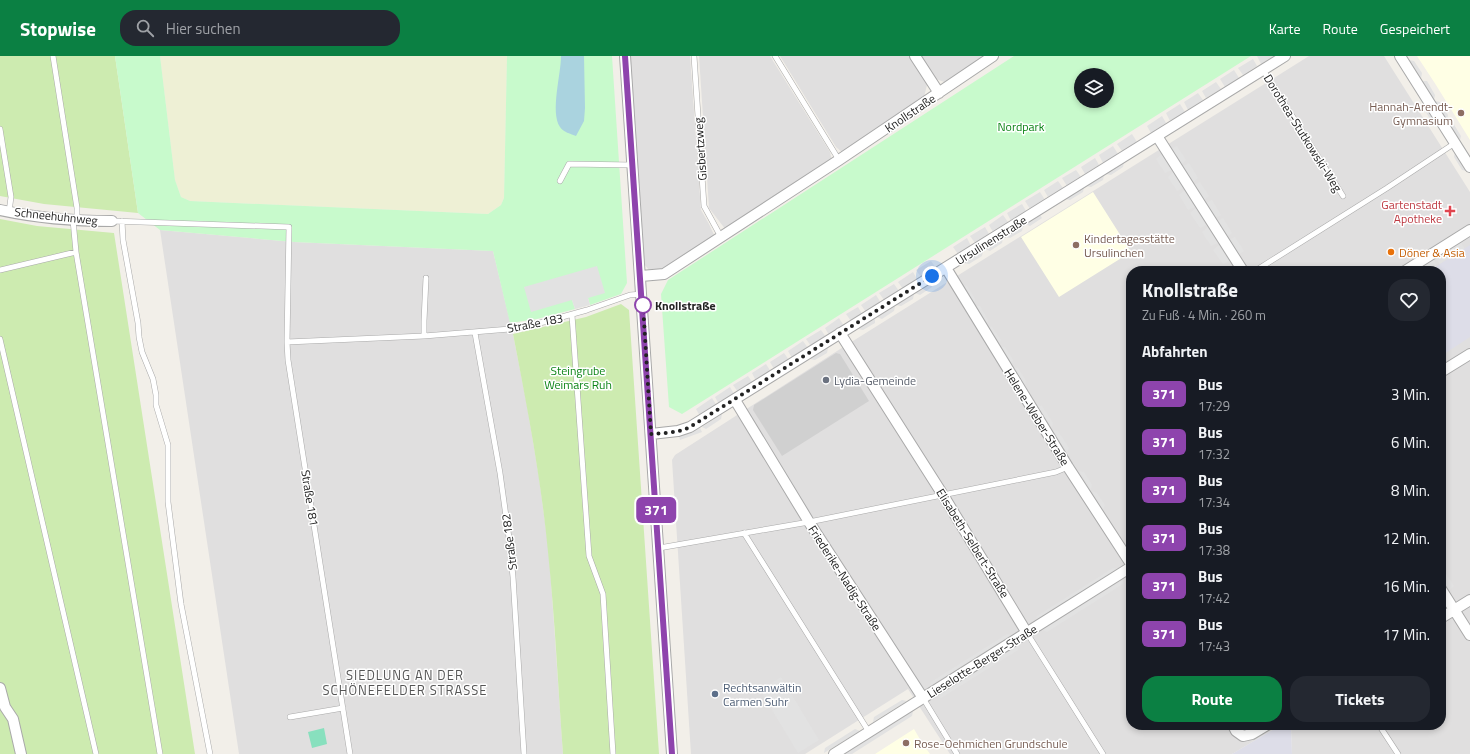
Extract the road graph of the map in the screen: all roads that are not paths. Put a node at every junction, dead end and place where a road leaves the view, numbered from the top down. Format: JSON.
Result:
{"nodes":[{"id":1,"x":53,"y":56,"type":"edge"},
{"id":2,"x":625,"y":56,"type":"edge"},
{"id":3,"x":694,"y":56,"type":"edge"},
{"id":4,"x":775,"y":56,"type":"edge"},
{"id":5,"x":915,"y":56,"type":"edge"},
{"id":6,"x":993,"y":56,"type":"edge"},
{"id":7,"x":1285,"y":56,"type":"edge"},
{"id":8,"x":1400,"y":56,"type":"edge"},
{"id":9,"x":1263,"y":70,"type":"junction"},
{"id":10,"x":939,"y":94,"type":"junction"},
{"id":11,"x":0,"y":129,"type":"edge"},
{"id":12,"x":1157,"y":136,"type":"junction"},
{"id":13,"x":1455,"y":143,"type":"junction"},
{"id":14,"x":839,"y":160,"type":"junction"},
{"id":15,"x":633,"y":165,"type":"junction"},
{"id":16,"x":1470,"y":166,"type":"edge"},
{"id":17,"x":560,"y":181,"type":"dead end"},
{"id":18,"x":1343,"y":196,"type":"dead end"},
{"id":19,"x":5,"y":211,"type":"edge"},
{"id":20,"x":75,"y":220,"type":"junction"},
{"id":21,"x":117,"y":221,"type":"junction"},
{"id":22,"x":1470,"y":230,"type":"edge"},
{"id":23,"x":721,"y":237,"type":"junction"},
{"id":24,"x":76,"y":252,"type":"junction"},
{"id":25,"x":1240,"y":266,"type":"edge"},
{"id":26,"x":1263,"y":266,"type":"edge"},
{"id":27,"x":1413,"y":266,"type":"edge"},
{"id":28,"x":946,"y":268,"type":"junction"},
{"id":29,"x":0,"y":270,"type":"edge"},
{"id":30,"x":640,"y":276,"type":"junction"},
{"id":31,"x":426,"y":278,"type":"dead end"},
{"id":32,"x":642,"y":294,"type":"junction"},
{"id":33,"x":572,"y":315,"type":"junction"},
{"id":34,"x":475,"y":333,"type":"junction"},
{"id":35,"x":840,"y":333,"type":"junction"},
{"id":36,"x":424,"y":336,"type":"junction"},
{"id":37,"x":0,"y":339,"type":"edge"},
{"id":38,"x":287,"y":342,"type":"junction"},
{"id":39,"x":1470,"y":354,"type":"edge"},
{"id":40,"x":1446,"y":369,"type":"edge"},
{"id":41,"x":735,"y":400,"type":"junction"},
{"id":42,"x":651,"y":434,"type":"junction"},
{"id":43,"x":1068,"y":467,"type":"junction"},
{"id":44,"x":943,"y":495,"type":"junction"},
{"id":45,"x":809,"y":522,"type":"junction"},
{"id":46,"x":744,"y":533,"type":"junction"},
{"id":47,"x":659,"y":548,"type":"junction"},
{"id":48,"x":1126,"y":556,"type":"edge"},
{"id":49,"x":1126,"y":570,"type":"edge"},
{"id":50,"x":1446,"y":597,"type":"edge"},
{"id":51,"x":1470,"y":600,"type":"edge"},
{"id":52,"x":1454,"y":610,"type":"junction"},
{"id":53,"x":1446,"y":615,"type":"edge"},
{"id":54,"x":1027,"y":632,"type":"junction"},
{"id":55,"x":1470,"y":635,"type":"edge"},
{"id":56,"x":0,"y":688,"type":"edge"},
{"id":57,"x":923,"y":698,"type":"junction"},
{"id":58,"x":343,"y":708,"type":"junction"},
{"id":59,"x":290,"y":717,"type":"dead end"},
{"id":60,"x":1236,"y":730,"type":"edge"},
{"id":61,"x":1259,"y":730,"type":"edge"},
{"id":62,"x":1383,"y":730,"type":"edge"},
{"id":63,"x":869,"y":732,"type":"junction"},
{"id":64,"x":21,"y":754,"type":"edge"},
{"id":65,"x":96,"y":754,"type":"edge"},
{"id":66,"x":160,"y":754,"type":"edge"},
{"id":67,"x":210,"y":754,"type":"edge"},
{"id":68,"x":350,"y":754,"type":"edge"},
{"id":69,"x":524,"y":754,"type":"edge"},
{"id":70,"x":612,"y":754,"type":"edge"},
{"id":71,"x":672,"y":754,"type":"edge"},
{"id":72,"x":834,"y":754,"type":"edge"},
{"id":73,"x":957,"y":754,"type":"edge"},
{"id":74,"x":1103,"y":754,"type":"edge"},
{"id":75,"x":1398,"y":754,"type":"edge"}],
"edges":[{"from":1,"to":20,"type":"lane"},
{"from":2,"to":15,"type":"street"},
{"from":3,"to":23,"type":"lane","name":"Gisbertzweg"},
{"from":4,"to":14,"type":"lane"},
{"from":5,"to":10,"type":"street"},
{"from":6,"to":10,"type":"street","name":"Knollstraße"},
{"from":7,"to":9,"type":"street","name":"Ursulinenstraße"},
{"from":8,"to":13,"type":"street"},
{"from":9,"to":12,"type":"street","name":"Ursulinenstraße"},
{"from":9,"to":18,"type":"lane","name":"Dorothea-Stutkowski-Weg"},
{"from":10,"to":14,"type":"street","name":"Knollstraße"},
{"from":11,"to":19,"type":"lane"},
{"from":12,"to":25,"type":"street"},
{"from":12,"to":28,"type":"street","name":"Ursulinenstraße"},
{"from":13,"to":16,"type":"street"},
{"from":13,"to":26,"type":"lane"},
{"from":14,"to":23,"type":"street","name":"Knollstraße"},
{"from":15,"to":17,"type":"lane"},
{"from":15,"to":30,"type":"street"},
{"from":19,"to":20,"type":"street","name":"Schneehuhnweg"},
{"from":20,"to":21,"type":"street","name":"Schneehuhnweg"},
{"from":20,"to":24,"type":"lane"},
{"from":21,"to":38,"type":"lane","name":"Straße 181"},
{"from":21,"to":67,"type":"lane"},
{"from":22,"to":27,"type":"street"},
{"from":23,"to":30,"type":"street","name":"Knollstraße"},
{"from":24,"to":29,"type":"lane"},
{"from":24,"to":66,"type":"lane"},
{"from":28,"to":35,"type":"street","name":"Ursulinenstraße"},
{"from":28,"to":43,"type":"street","name":"Helene-Weber-Straße"},
{"from":30,"to":32,"type":"street"},
{"from":31,"to":36,"type":"lane"},
{"from":32,"to":33,"type":"lane","name":"Straße 183"},
{"from":32,"to":42,"type":"street"},
{"from":33,"to":34,"type":"lane","name":"Straße 183"},
{"from":33,"to":70,"type":"lane"},
{"from":34,"to":36,"type":"lane","name":"Straße 183"},
{"from":34,"to":69,"type":"lane","name":"Straße 182"},
{"from":35,"to":41,"type":"street","name":"Ursulinenstraße"},
{"from":35,"to":44,"type":"street","name":"Elisabeth-Selbert-Straße"},
{"from":36,"to":38,"type":"lane","name":"Straße 183"},
{"from":37,"to":65,"type":"lane"},
{"from":38,"to":58,"type":"lane","name":"Straße 181"},
{"from":39,"to":40,"type":"street"},
{"from":41,"to":42,"type":"street","name":"Ursulinenstraße"},
{"from":41,"to":45,"type":"street","name":"Friederike-Nadig-Straße"},
{"from":42,"to":47,"type":"street"},
{"from":43,"to":44,"type":"lane"},
{"from":43,"to":48,"type":"street","name":"Helene-Weber-Straße"},
{"from":44,"to":45,"type":"lane"},
{"from":44,"to":54,"type":"street","name":"Elisabeth-Selbert-Straße"},
{"from":45,"to":46,"type":"lane"},
{"from":45,"to":57,"type":"street","name":"Friederike-Nadig-Straße"},
{"from":46,"to":47,"type":"lane"},
{"from":46,"to":63,"type":"lane"},
{"from":47,"to":71,"type":"street"},
{"from":49,"to":54,"type":"street","name":"Lieselotte-Berger-Straße"},
{"from":50,"to":52,"type":"street"},
{"from":51,"to":52,"type":"street"},
{"from":52,"to":53,"type":"street"},
{"from":52,"to":55,"type":"street"},
{"from":54,"to":57,"type":"street","name":"Lieselotte-Berger-Straße"},
{"from":54,"to":74,"type":"lane","name":"Elisabeth-Selbert-Straße"},
{"from":56,"to":64,"type":"street"},
{"from":57,"to":63,"type":"street","name":"Lieselotte-Berger-Straße"},
{"from":57,"to":73,"type":"lane","name":"Friederike-Nadig-Straße"},
{"from":58,"to":59,"type":"lane"},
{"from":58,"to":68,"type":"lane","name":"Straße 181"},
{"from":60,"to":61,"type":"street"},
{"from":62,"to":75,"type":"lane"},
{"from":63,"to":72,"type":"street","name":"Lieselotte-Berger-Straße"}]}
